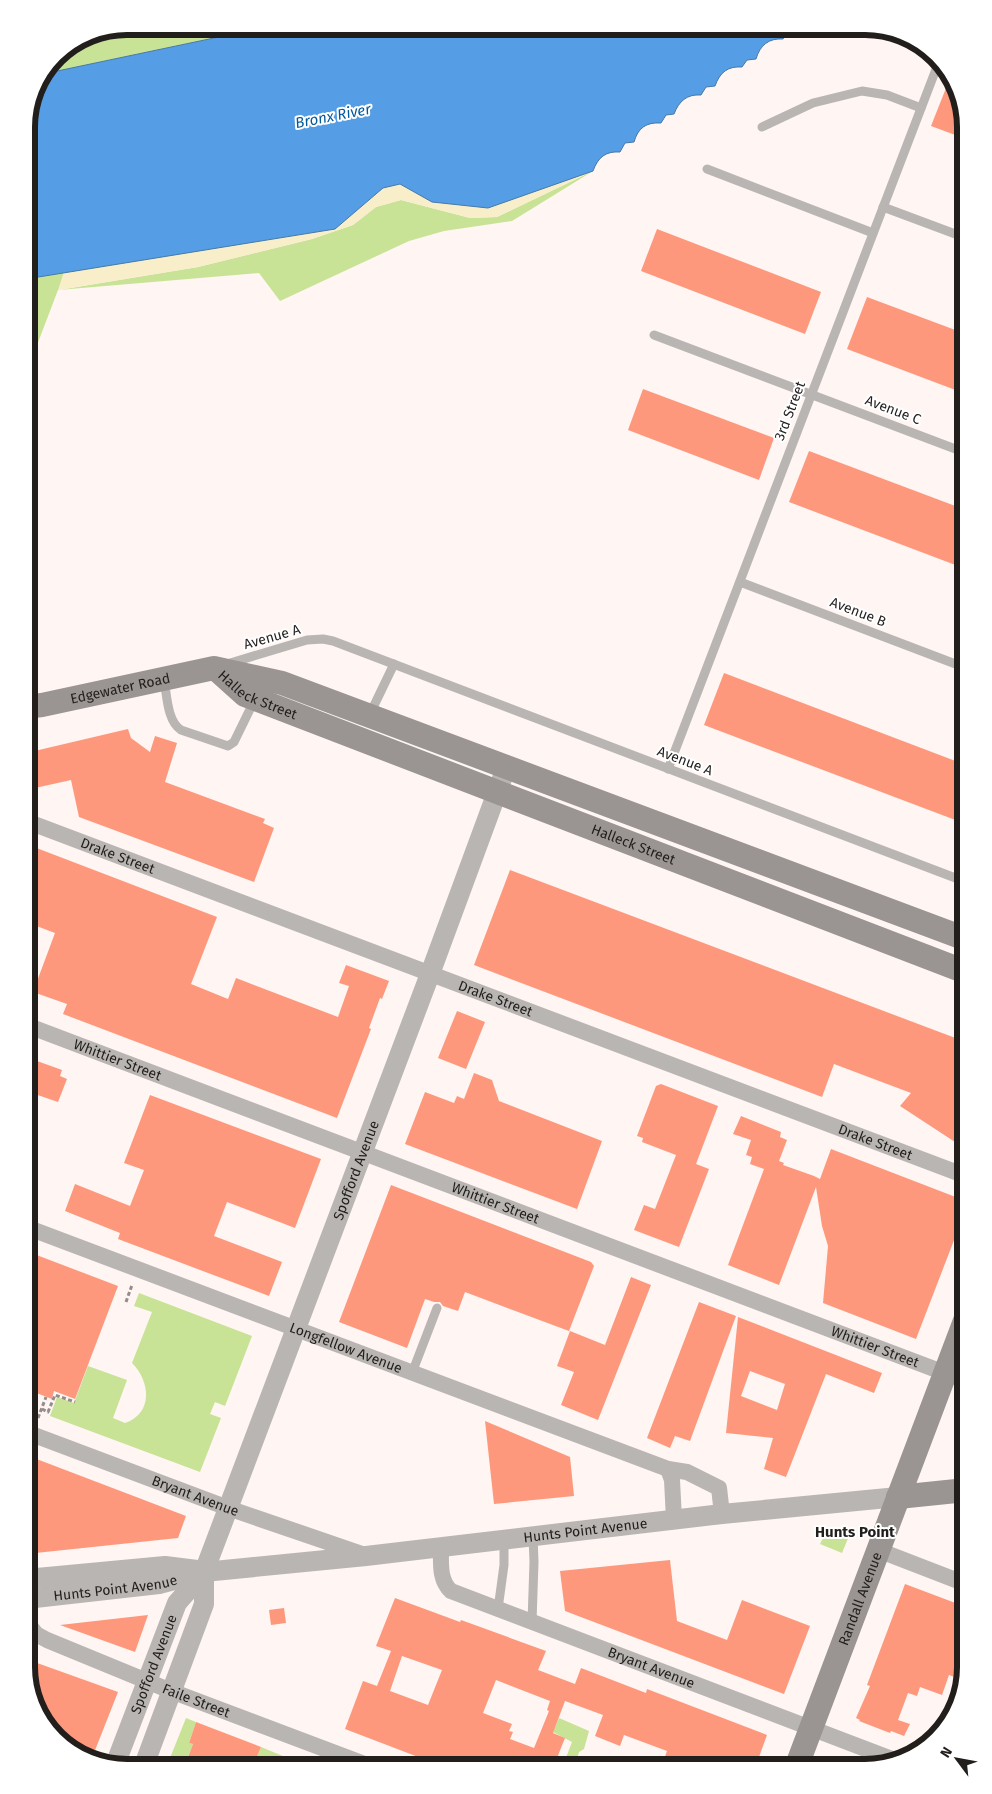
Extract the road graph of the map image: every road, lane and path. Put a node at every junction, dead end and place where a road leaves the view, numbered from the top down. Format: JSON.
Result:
{"nodes":[{"id":1,"x":936,"y":69,"type":"edge"},
{"id":2,"x":921,"y":108,"type":"junction"},
{"id":3,"x":762,"y":127,"type":"dead end"},
{"id":4,"x":707,"y":169,"type":"dead end"},
{"id":5,"x":883,"y":207,"type":"junction"},
{"id":6,"x":873,"y":233,"type":"junction"},
{"id":7,"x":957,"y":235,"type":"edge"},
{"id":8,"x":654,"y":335,"type":"dead end"},
{"id":9,"x":812,"y":394,"type":"junction"},
{"id":10,"x":957,"y":449,"type":"edge"},
{"id":11,"x":740,"y":582,"type":"junction"},
{"id":12,"x":394,"y":664,"type":"junction"},
{"id":13,"x":957,"y":665,"type":"edge"},
{"id":14,"x":214,"y":668,"type":"junction"},
{"id":15,"x":164,"y":679,"type":"junction"},
{"id":16,"x":255,"y":699,"type":"junction"},
{"id":17,"x":35,"y":706,"type":"edge"},
{"id":18,"x":369,"y":716,"type":"junction"},
{"id":19,"x":506,"y":768,"type":"junction"},
{"id":20,"x":668,"y":769,"type":"junction"},
{"id":21,"x":498,"y":792,"type":"junction"},
{"id":22,"x":35,"y":824,"type":"edge"},
{"id":23,"x":957,"y":879,"type":"edge"},
{"id":24,"x":957,"y":936,"type":"edge"},
{"id":25,"x":957,"y":969,"type":"edge"},
{"id":26,"x":430,"y":974,"type":"junction"},
{"id":27,"x":35,"y":1028,"type":"edge"},
{"id":28,"x":363,"y":1152,"type":"junction"},
{"id":29,"x":957,"y":1173,"type":"edge"},
{"id":30,"x":35,"y":1230,"type":"edge"},
{"id":31,"x":132,"y":1285,"type":"dead end"},
{"id":32,"x":126,"y":1302,"type":"dead end"},
{"id":33,"x":437,"y":1308,"type":"dead end"},
{"id":34,"x":296,"y":1330,"type":"junction"},
{"id":35,"x":412,"y":1373,"type":"junction"},
{"id":36,"x":955,"y":1377,"type":"edge"},
{"id":37,"x":46,"y":1397,"type":"dead end"},
{"id":38,"x":74,"y":1402,"type":"dead end"},
{"id":39,"x":42,"y":1409,"type":"junction"},
{"id":40,"x":38,"y":1418,"type":"dead end"},
{"id":41,"x":35,"y":1435,"type":"edge"},
{"id":42,"x":668,"y":1469,"type":"junction"},
{"id":43,"x":957,"y":1491,"type":"edge"},
{"id":44,"x":898,"y":1497,"type":"junction"},
{"id":45,"x":228,"y":1508,"type":"junction"},
{"id":46,"x":722,"y":1514,"type":"junction"},
{"id":47,"x":674,"y":1519,"type":"junction"},
{"id":48,"x":533,"y":1536,"type":"junction"},
{"id":49,"x":504,"y":1539,"type":"junction"},
{"id":50,"x":441,"y":1547,"type":"junction"},
{"id":51,"x":878,"y":1550,"type":"junction"},
{"id":52,"x":366,"y":1556,"type":"junction"},
{"id":53,"x":204,"y":1572,"type":"junction"},
{"id":54,"x":35,"y":1579,"type":"edge"},
{"id":55,"x":957,"y":1581,"type":"edge"},
{"id":56,"x":35,"y":1598,"type":"edge"},
{"id":57,"x":498,"y":1610,"type":"junction"},
{"id":58,"x":532,"y":1622,"type":"junction"},
{"id":59,"x":35,"y":1633,"type":"edge"},
{"id":60,"x":147,"y":1681,"type":"junction"},
{"id":61,"x":171,"y":1691,"type":"junction"},
{"id":62,"x":811,"y":1729,"type":"junction"},
{"id":63,"x":885,"y":1756,"type":"edge"},
{"id":64,"x":118,"y":1758,"type":"edge"},
{"id":65,"x":145,"y":1759,"type":"edge"},
{"id":66,"x":351,"y":1759,"type":"edge"},
{"id":67,"x":799,"y":1759,"type":"edge"}],
"edges":[{"from":1,"to":2,"type":"lane","name":"3rd Street"},
{"from":2,"to":3,"type":"lane"},
{"from":2,"to":5,"type":"lane","name":"3rd Street"},
{"from":4,"to":6,"type":"lane"},
{"from":5,"to":6,"type":"lane","name":"3rd Street"},
{"from":5,"to":7,"type":"lane"},
{"from":6,"to":9,"type":"lane","name":"3rd Street"},
{"from":8,"to":9,"type":"lane","name":"Avenue C"},
{"from":9,"to":10,"type":"lane","name":"Avenue C"},
{"from":9,"to":11,"type":"lane","name":"3rd Street"},
{"from":11,"to":13,"type":"lane","name":"Avenue B"},
{"from":11,"to":20,"type":"lane","name":"3rd Street"},
{"from":12,"to":14,"type":"lane","name":"Avenue A"},
{"from":12,"to":18,"type":"lane"},
{"from":12,"to":20,"type":"lane","name":"Avenue A"},
{"from":14,"to":15,"type":"main road","name":"Edgewater Road"},
{"from":14,"to":16,"type":"main road","name":"Halleck Street"},
{"from":14,"to":18,"type":"main road","name":"Halleck Street"},
{"from":15,"to":16,"type":"lane"},
{"from":15,"to":17,"type":"main road","name":"Edgewater Road"},
{"from":16,"to":21,"type":"main road","name":"Halleck Street"},
{"from":18,"to":19,"type":"main road","name":"Halleck Street"},
{"from":19,"to":21,"type":"street","name":"Spofford Avenue"},
{"from":19,"to":24,"type":"main road","name":"Halleck Street"},
{"from":20,"to":23,"type":"lane","name":"Avenue A"},
{"from":21,"to":25,"type":"main road","name":"Halleck Street"},
{"from":21,"to":26,"type":"street","name":"Spofford Avenue"},
{"from":22,"to":26,"type":"street","name":"Drake Street"},
{"from":26,"to":28,"type":"street","name":"Spofford Avenue"},
{"from":26,"to":29,"type":"street","name":"Drake Street"},
{"from":27,"to":28,"type":"street","name":"Whittier Street"},
{"from":28,"to":34,"type":"street","name":"Spofford Avenue"},
{"from":28,"to":36,"type":"street","name":"Whittier Street"},
{"from":30,"to":34,"type":"street","name":"Longfellow Avenue"},
{"from":31,"to":32,"type":"path"},
{"from":33,"to":35,"type":"lane"},
{"from":34,"to":35,"type":"street","name":"Longfellow Avenue"},
{"from":34,"to":45,"type":"street","name":"Spofford Avenue"},
{"from":35,"to":42,"type":"street","name":"Longfellow Avenue"},
{"from":36,"to":44,"type":"main road","name":"Randall Avenue"},
{"from":37,"to":39,"type":"path"},
{"from":38,"to":39,"type":"path"},
{"from":39,"to":40,"type":"path"},
{"from":41,"to":45,"type":"street","name":"Bryant Avenue"},
{"from":42,"to":46,"type":"street","name":"Longfellow Avenue"},
{"from":42,"to":47,"type":"street"},
{"from":43,"to":44,"type":"main road","name":"Hunts Point Avenue"},
{"from":44,"to":46,"type":"street","name":"Hunts Point Avenue"},
{"from":44,"to":51,"type":"main road","name":"Randall Avenue"},
{"from":45,"to":52,"type":"street","name":"Bryant Avenue"},
{"from":45,"to":53,"type":"street","name":"Spofford Avenue"},
{"from":46,"to":47,"type":"street","name":"Hunts Point Avenue"},
{"from":47,"to":48,"type":"street","name":"Hunts Point Avenue"},
{"from":48,"to":49,"type":"street","name":"Hunts Point Avenue"},
{"from":48,"to":58,"type":"lane"},
{"from":49,"to":50,"type":"street","name":"Hunts Point Avenue"},
{"from":49,"to":57,"type":"lane"},
{"from":50,"to":52,"type":"street","name":"Hunts Point Avenue"},
{"from":50,"to":57,"type":"street","name":"Bryant Avenue"},
{"from":51,"to":55,"type":"street"},
{"from":51,"to":62,"type":"main road","name":"Randall Avenue"},
{"from":52,"to":53,"type":"street","name":"Hunts Point Avenue"},
{"from":53,"to":54,"type":"street","name":"Hunts Point Avenue"},
{"from":53,"to":56,"type":"street","name":"Hunts Point Avenue"},
{"from":53,"to":60,"type":"street","name":"Spofford Avenue"},
{"from":53,"to":61,"type":"street","name":"Spofford Avenue"},
{"from":57,"to":58,"type":"street","name":"Bryant Avenue"},
{"from":58,"to":62,"type":"street","name":"Bryant Avenue"},
{"from":59,"to":60,"type":"street","name":"Faile Street"},
{"from":60,"to":61,"type":"street","name":"Faile Street"},
{"from":60,"to":64,"type":"street","name":"Spofford Avenue"},
{"from":61,"to":65,"type":"street","name":"Spofford Avenue"},
{"from":61,"to":66,"type":"street","name":"Faile Street"},
{"from":62,"to":63,"type":"street","name":"Bryant Avenue"},
{"from":62,"to":67,"type":"main road","name":"Randall Avenue"}]}
